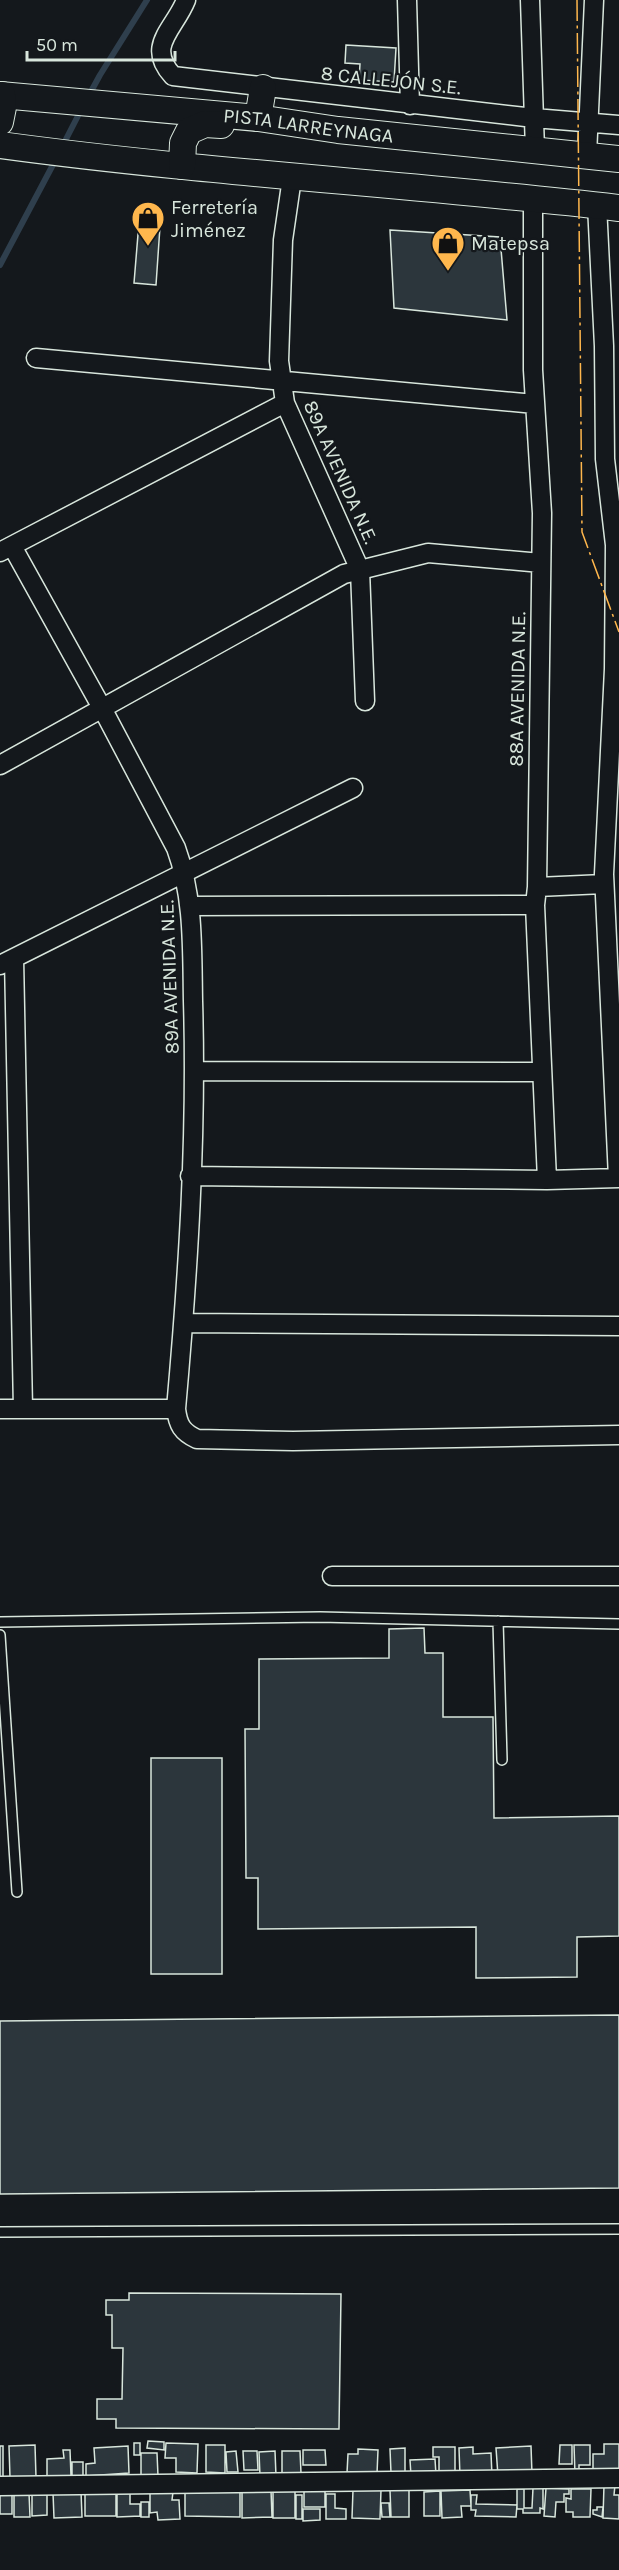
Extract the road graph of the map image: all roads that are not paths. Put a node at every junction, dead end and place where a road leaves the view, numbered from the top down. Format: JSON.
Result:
{"nodes":[{"id":1,"x":186,"y":0,"type":"edge"},
{"id":2,"x":407,"y":0,"type":"edge"},
{"id":3,"x":530,"y":0,"type":"edge"},
{"id":4,"x":594,"y":0,"type":"edge"},
{"id":5,"x":263,"y":88,"type":"junction"},
{"id":6,"x":1,"y":94,"type":"edge"},
{"id":7,"x":410,"y":105,"type":"junction"},
{"id":8,"x":258,"y":118,"type":"junction"},
{"id":9,"x":534,"y":118,"type":"junction"},
{"id":10,"x":589,"y":123,"type":"junction"},
{"id":11,"x":619,"y":125,"type":"edge"},
{"id":12,"x":338,"y":130,"type":"junction"},
{"id":13,"x":2,"y":138,"type":"edge"},
{"id":14,"x":535,"y":150,"type":"junction"},
{"id":15,"x":587,"y":155,"type":"junction"},
{"id":16,"x":619,"y":159,"type":"edge"},
{"id":17,"x":183,"y":166,"type":"junction"},
{"id":18,"x":292,"y":178,"type":"junction"},
{"id":19,"x":533,"y":198,"type":"junction"},
{"id":20,"x":612,"y":204,"type":"edge"},
{"id":21,"x":612,"y":346,"type":"edge"},
{"id":22,"x":36,"y":358,"type":"dead end"},
{"id":23,"x":282,"y":381,"type":"junction"},
{"id":24,"x":285,"y":403,"type":"junction"},
{"id":25,"x":535,"y":404,"type":"junction"},
{"id":26,"x":612,"y":459,"type":"edge"},
{"id":27,"x":617,"y":545,"type":"edge"},
{"id":28,"x":6,"y":549,"type":"edge"},
{"id":29,"x":542,"y":563,"type":"junction"},
{"id":30,"x":360,"y":570,"type":"junction"},
{"id":31,"x":616,"y":698,"type":"edge"},
{"id":32,"x":365,"y":701,"type":"dead end"},
{"id":33,"x":102,"y":708,"type":"junction"},
{"id":34,"x":0,"y":765,"type":"edge"},
{"id":35,"x":353,"y":788,"type":"dead end"},
{"id":36,"x":185,"y":872,"type":"junction"},
{"id":37,"x":609,"y":878,"type":"edge"},
{"id":38,"x":537,"y":887,"type":"junction"},
{"id":39,"x":535,"y":905,"type":"junction"},
{"id":40,"x":190,"y":906,"type":"junction"},
{"id":41,"x":7,"y":961,"type":"edge"},
{"id":42,"x":195,"y":1071,"type":"junction"},
{"id":43,"x":543,"y":1072,"type":"junction"},
{"id":44,"x":190,"y":1176,"type":"junction"},
{"id":45,"x":619,"y":1178,"type":"edge"},
{"id":46,"x":547,"y":1180,"type":"junction"},
{"id":47,"x":184,"y":1323,"type":"junction"},
{"id":48,"x":619,"y":1326,"type":"edge"},
{"id":49,"x":0,"y":1409,"type":"edge"},
{"id":50,"x":23,"y":1409,"type":"junction"},
{"id":51,"x":176,"y":1409,"type":"junction"},
{"id":52,"x":619,"y":1435,"type":"edge"},
{"id":53,"x":332,"y":1576,"type":"dead end"},
{"id":54,"x":619,"y":1576,"type":"edge"},
{"id":55,"x":498,"y":1621,"type":"junction"},
{"id":56,"x":0,"y":1622,"type":"edge"},
{"id":57,"x":619,"y":1624,"type":"edge"},
{"id":58,"x":0,"y":1635,"type":"edge"},
{"id":59,"x":502,"y":1760,"type":"dead end"},
{"id":60,"x":17,"y":1892,"type":"dead end"},
{"id":61,"x":619,"y":2229,"type":"edge"},
{"id":62,"x":0,"y":2232,"type":"edge"},
{"id":63,"x":619,"y":2478,"type":"edge"},
{"id":64,"x":0,"y":2486,"type":"edge"}],
"edges":[{"from":1,"to":5,"type":"street","name":"8 CALLEJÓN S.E."},
{"from":2,"to":7,"type":"street"},
{"from":3,"to":9,"type":"street"},
{"from":4,"to":10,"type":"street"},
{"from":5,"to":7,"type":"street","name":"8 CALLEJÓN S.E."},
{"from":5,"to":8,"type":"main road"},
{"from":6,"to":8,"type":"main road","name":"PISTA LARREYNAGA"},
{"from":6,"to":13,"type":"main road"},
{"from":7,"to":9,"type":"street","name":"8 CALLEJÓN S.E."},
{"from":8,"to":12,"type":"main road","name":"PISTA LARREYNAGA"},
{"from":9,"to":10,"type":"street","name":"8 CALLEJÓN S.E."},
{"from":9,"to":14,"type":"street"},
{"from":10,"to":11,"type":"street","name":"8 CALLEJÓN S.E."},
{"from":10,"to":15,"type":"street"},
{"from":12,"to":14,"type":"main road","name":"PISTA LARREYNAGA"},
{"from":12,"to":17,"type":"main road"},
{"from":13,"to":17,"type":"main road"},
{"from":14,"to":15,"type":"main road","name":"PISTA LARREYNAGA"},
{"from":15,"to":16,"type":"main road","name":"PISTA LARREYNAGA"},
{"from":17,"to":18,"type":"main road"},
{"from":18,"to":19,"type":"main road"},
{"from":18,"to":23,"type":"street","name":"89A AVENIDA N.E."},
{"from":19,"to":20,"type":"main road"},
{"from":19,"to":25,"type":"street","name":"88A AVENIDA N.E."},
{"from":20,"to":21,"type":"street"},
{"from":21,"to":26,"type":"street"},
{"from":22,"to":23,"type":"street"},
{"from":23,"to":24,"type":"street","name":"89A AVENIDA N.E."},
{"from":23,"to":25,"type":"street"},
{"from":24,"to":28,"type":"street"},
{"from":24,"to":30,"type":"street","name":"89A AVENIDA N.E."},
{"from":25,"to":29,"type":"street","name":"88A AVENIDA N.E."},
{"from":26,"to":27,"type":"street"},
{"from":27,"to":31,"type":"street"},
{"from":28,"to":33,"type":"street","name":"89A AVENIDA N.E."},
{"from":29,"to":30,"type":"street"},
{"from":29,"to":38,"type":"street","name":"88A AVENIDA N.E."},
{"from":30,"to":32,"type":"street"},
{"from":30,"to":33,"type":"street"},
{"from":31,"to":37,"type":"street"},
{"from":33,"to":34,"type":"street"},
{"from":33,"to":36,"type":"street","name":"89A AVENIDA N.E."},
{"from":35,"to":36,"type":"street"},
{"from":36,"to":40,"type":"street","name":"89A AVENIDA N.E."},
{"from":36,"to":41,"type":"street"},
{"from":37,"to":38,"type":"street"},
{"from":37,"to":45,"type":"street"},
{"from":38,"to":39,"type":"street","name":"88A AVENIDA N.E."},
{"from":39,"to":40,"type":"street"},
{"from":39,"to":43,"type":"street","name":"88A AVENIDA N.E."},
{"from":40,"to":42,"type":"street","name":"89A AVENIDA N.E."},
{"from":41,"to":50,"type":"street"},
{"from":42,"to":43,"type":"street"},
{"from":42,"to":44,"type":"street","name":"89A AVENIDA N.E."},
{"from":43,"to":46,"type":"street","name":"88A AVENIDA N.E."},
{"from":44,"to":46,"type":"street"},
{"from":44,"to":47,"type":"street","name":"89A AVENIDA N.E."},
{"from":45,"to":46,"type":"street"},
{"from":47,"to":48,"type":"street"},
{"from":47,"to":51,"type":"street","name":"89A AVENIDA N.E."},
{"from":49,"to":50,"type":"street"},
{"from":50,"to":51,"type":"street"},
{"from":51,"to":52,"type":"street"},
{"from":53,"to":54,"type":"street"},
{"from":55,"to":56,"type":"lane"},
{"from":55,"to":57,"type":"lane"},
{"from":55,"to":59,"type":"lane"},
{"from":58,"to":60,"type":"lane"},
{"from":61,"to":62,"type":"lane"},
{"from":63,"to":64,"type":"street"}]}
